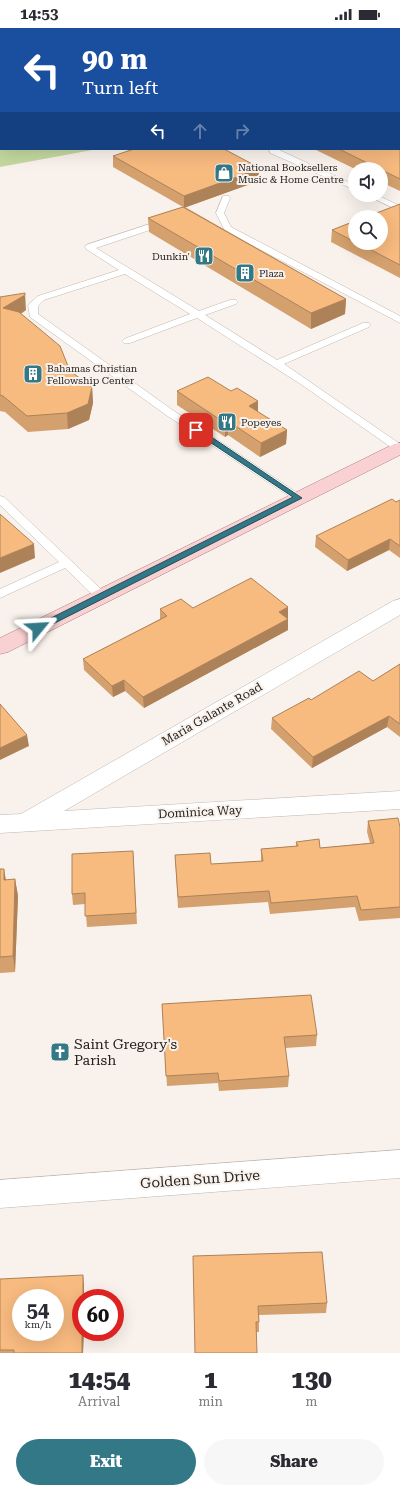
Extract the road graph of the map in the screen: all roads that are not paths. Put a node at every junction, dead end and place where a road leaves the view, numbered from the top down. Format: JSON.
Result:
{"nodes":[{"id":1,"x":273,"y":150,"type":"edge"},
{"id":2,"x":348,"y":185,"type":"edge"},
{"id":3,"x":226,"y":198,"type":"dead end"},
{"id":4,"x":386,"y":202,"type":"edge"},
{"id":5,"x":400,"y":208,"type":"edge"},
{"id":6,"x":174,"y":219,"type":"edge"},
{"id":7,"x":125,"y":271,"type":"junction"},
{"id":8,"x":233,"y":302,"type":"dead end"},
{"id":9,"x":199,"y":314,"type":"junction"},
{"id":10,"x":400,"y":320,"type":"edge"},
{"id":11,"x":366,"y":325,"type":"dead end"},
{"id":12,"x":127,"y":341,"type":"dead end"},
{"id":13,"x":276,"y":363,"type":"junction"},
{"id":14,"x":400,"y":448,"type":"edge"},
{"id":15,"x":299,"y":498,"type":"junction"},
{"id":16,"x":0,"y":499,"type":"edge"},
{"id":17,"x":67,"y":563,"type":"junction"},
{"id":18,"x":0,"y":594,"type":"edge"},
{"id":19,"x":101,"y":596,"type":"junction"},
{"id":20,"x":400,"y":606,"type":"edge"},
{"id":21,"x":0,"y":647,"type":"edge"},
{"id":22,"x":400,"y":800,"type":"edge"},
{"id":23,"x":24,"y":823,"type":"junction"},
{"id":24,"x":0,"y":824,"type":"edge"},
{"id":25,"x":400,"y":1164,"type":"edge"},
{"id":26,"x":0,"y":1194,"type":"edge"}],
"edges":[{"from":1,"to":2,"type":"lane"},
{"from":3,"to":10,"type":"lane"},
{"from":4,"to":5,"type":"lane"},
{"from":6,"to":7,"type":"lane"},
{"from":7,"to":9,"type":"lane"},
{"from":7,"to":15,"type":"lane"},
{"from":8,"to":9,"type":"lane"},
{"from":9,"to":12,"type":"lane"},
{"from":9,"to":13,"type":"lane"},
{"from":11,"to":13,"type":"lane"},
{"from":13,"to":14,"type":"lane"},
{"from":14,"to":15,"type":"main road"},
{"from":15,"to":19,"type":"main road"},
{"from":16,"to":17,"type":"lane"},
{"from":17,"to":18,"type":"lane"},
{"from":17,"to":19,"type":"lane"},
{"from":19,"to":21,"type":"main road"},
{"from":20,"to":23,"type":"street","name":"Maria Galante Road"},
{"from":22,"to":23,"type":"street","name":"Dominica Way"},
{"from":23,"to":24,"type":"street","name":"Dominica Way"},
{"from":25,"to":26,"type":"street","name":"Golden Sun Drive"}]}
